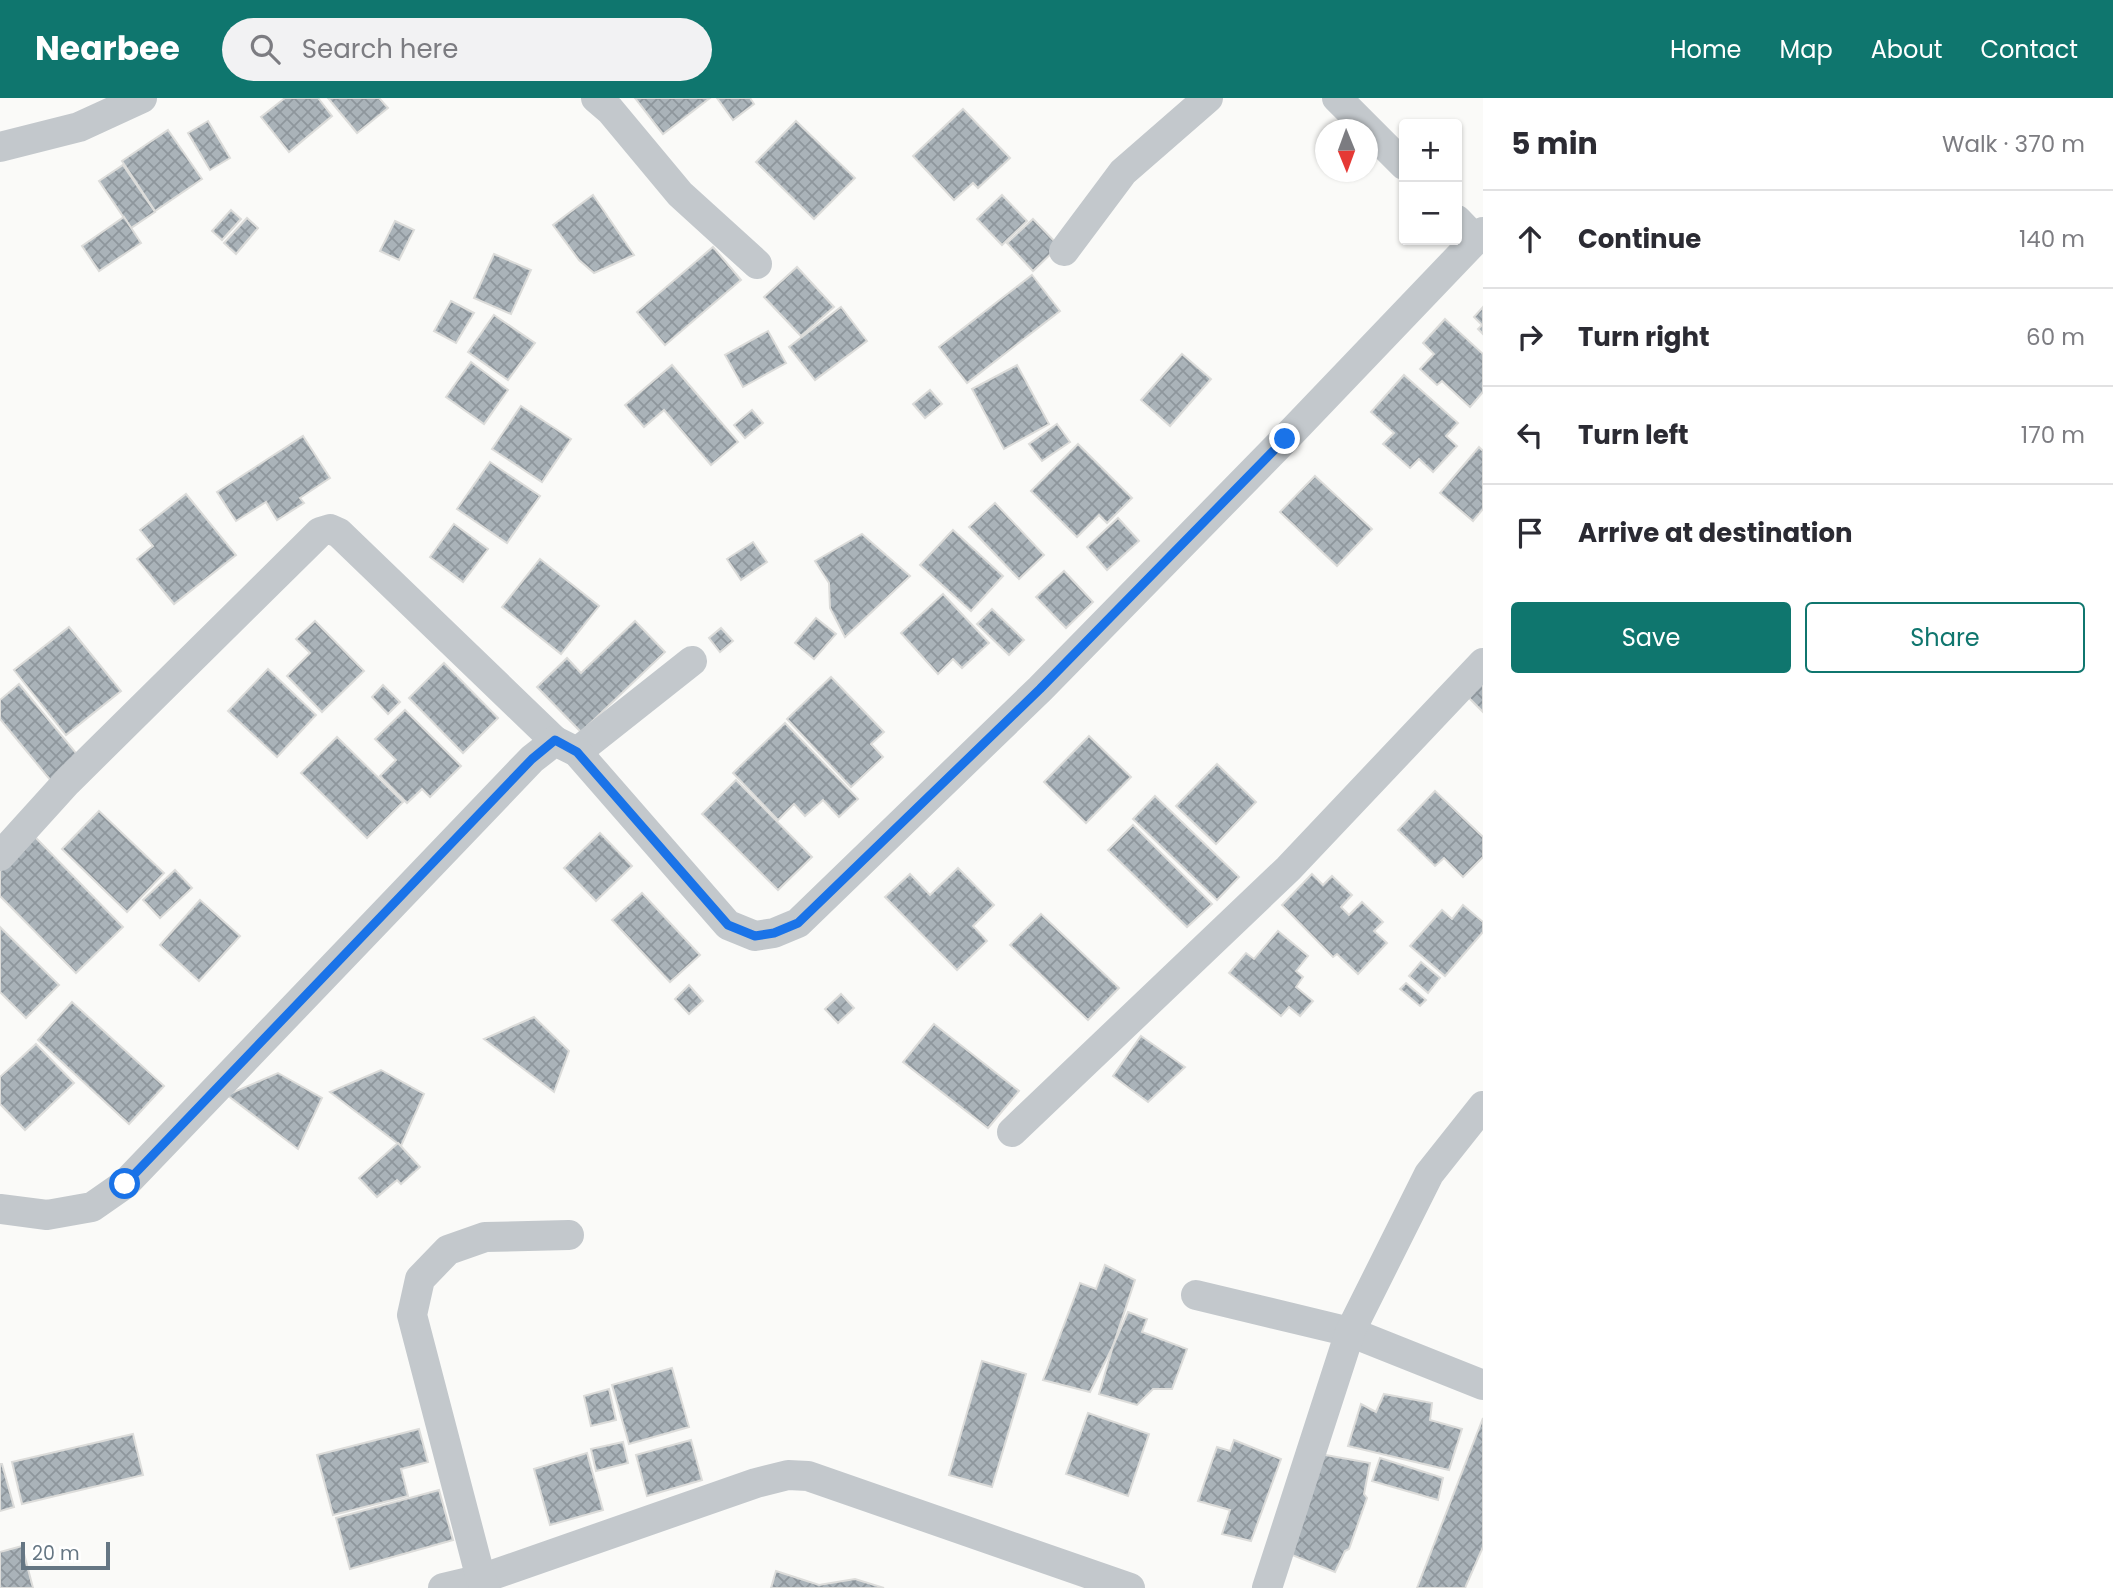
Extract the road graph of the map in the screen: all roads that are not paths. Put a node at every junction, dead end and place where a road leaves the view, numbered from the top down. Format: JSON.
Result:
{"nodes":[{"id":1,"x":142,"y":98,"type":"edge"},
{"id":2,"x":596,"y":98,"type":"edge"},
{"id":3,"x":1208,"y":98,"type":"edge"},
{"id":4,"x":1337,"y":98,"type":"edge"},
{"id":5,"x":0,"y":147,"type":"edge"},
{"id":6,"x":1399,"y":159,"type":"edge"},
{"id":7,"x":1472,"y":231,"type":"edge"},
{"id":8,"x":1064,"y":251,"type":"dead end"},
{"id":9,"x":757,"y":264,"type":"dead end"},
{"id":10,"x":692,"y":660,"type":"dead end"},
{"id":11,"x":1483,"y":663,"type":"edge"},
{"id":12,"x":566,"y":746,"type":"junction"},
{"id":13,"x":0,"y":856,"type":"edge"},
{"id":14,"x":1483,"y":1107,"type":"edge"},
{"id":15,"x":1012,"y":1132,"type":"dead end"},
{"id":16,"x":0,"y":1209,"type":"edge"},
{"id":17,"x":569,"y":1235,"type":"dead end"},
{"id":18,"x":1196,"y":1295,"type":"dead end"},
{"id":19,"x":1350,"y":1332,"type":"junction"},
{"id":20,"x":1483,"y":1385,"type":"edge"},
{"id":21,"x":483,"y":1583,"type":"edge"},
{"id":22,"x":443,"y":1588,"type":"edge"},
{"id":23,"x":1130,"y":1588,"type":"edge"},
{"id":24,"x":1268,"y":1588,"type":"edge"}],
"edges":[{"from":1,"to":5,"type":"street"},
{"from":2,"to":9,"type":"street"},
{"from":3,"to":8,"type":"street"},
{"from":4,"to":6,"type":"street"},
{"from":7,"to":12,"type":"street"},
{"from":10,"to":12,"type":"street"},
{"from":11,"to":15,"type":"street"},
{"from":12,"to":13,"type":"street"},
{"from":12,"to":16,"type":"street"},
{"from":14,"to":19,"type":"street"},
{"from":17,"to":21,"type":"street"},
{"from":18,"to":19,"type":"street"},
{"from":19,"to":20,"type":"street"},
{"from":19,"to":24,"type":"street"},
{"from":21,"to":22,"type":"street"},
{"from":21,"to":23,"type":"street"}]}
